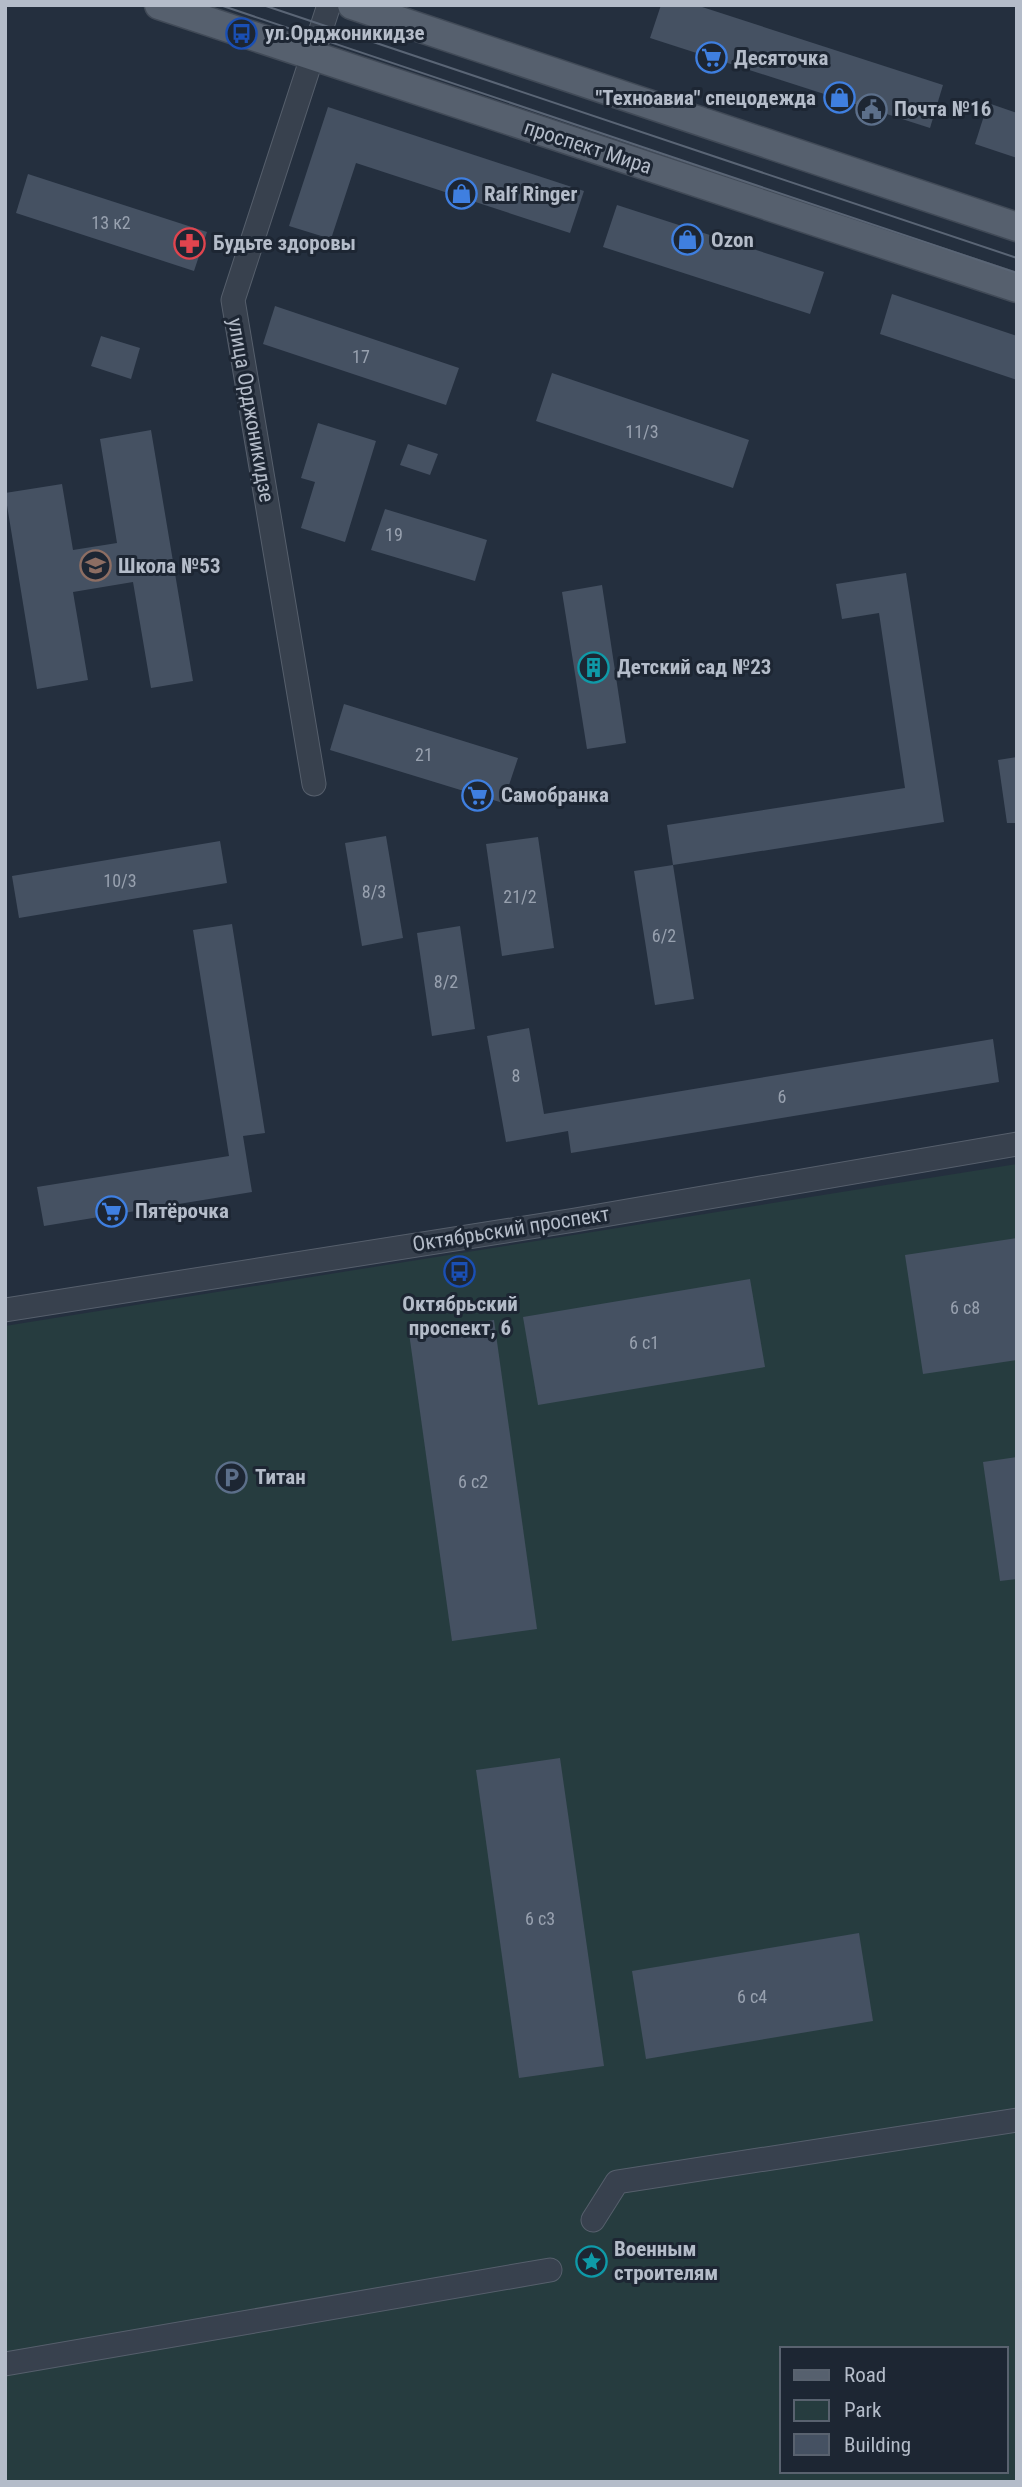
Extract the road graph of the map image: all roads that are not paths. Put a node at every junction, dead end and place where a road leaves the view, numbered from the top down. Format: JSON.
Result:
{"nodes":[{"id":1,"x":159,"y":5,"type":"edge"},
{"id":2,"x":329,"y":5,"type":"edge"},
{"id":3,"x":352,"y":5,"type":"edge"},
{"id":4,"x":207,"y":13,"type":"edge"},
{"id":5,"x":313,"y":56,"type":"junction"},
{"id":6,"x":1017,"y":227,"type":"edge"},
{"id":7,"x":1017,"y":288,"type":"edge"},
{"id":8,"x":314,"y":784,"type":"dead end"},
{"id":9,"x":1017,"y":1144,"type":"edge"},
{"id":10,"x":5,"y":1310,"type":"edge"},
{"id":11,"x":1017,"y":2120,"type":"edge"},
{"id":12,"x":593,"y":2220,"type":"dead end"},
{"id":13,"x":550,"y":2270,"type":"dead end"},
{"id":14,"x":5,"y":2364,"type":"edge"}],
"edges":[{"from":1,"to":4,"type":"main road","name":"проспект Мира"},
{"from":2,"to":5,"type":"street","name":"улица Орджоникидзе"},
{"from":3,"to":6,"type":"main road"},
{"from":4,"to":5,"type":"main road","name":"проспект Мира"},
{"from":5,"to":7,"type":"main road","name":"проспект Мира"},
{"from":5,"to":8,"type":"street","name":"улица Орджоникидзе"},
{"from":9,"to":10,"type":"street","name":"Октябрьский проспект"},
{"from":11,"to":12,"type":"street"},
{"from":13,"to":14,"type":"street"}]}
